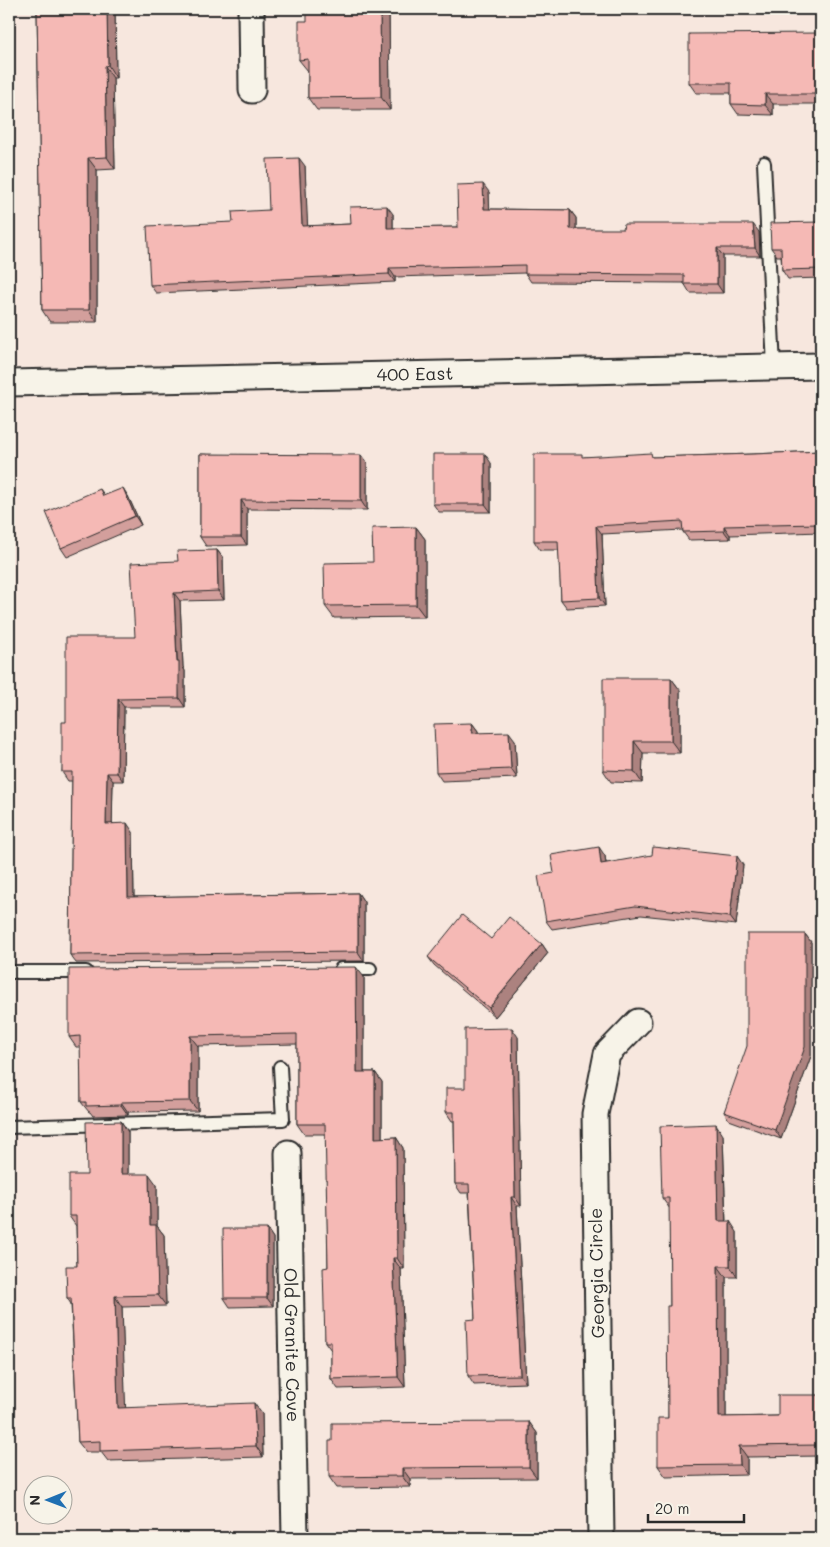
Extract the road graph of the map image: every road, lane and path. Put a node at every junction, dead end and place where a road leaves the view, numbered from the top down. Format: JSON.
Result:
{"nodes":[{"id":1,"x":251,"y":9,"type":"edge"},
{"id":2,"x":252,"y":90,"type":"dead end"},
{"id":3,"x":764,"y":164,"type":"dead end"},
{"id":4,"x":821,"y":366,"type":"edge"},
{"id":5,"x":774,"y":367,"type":"junction"},
{"id":6,"x":9,"y":384,"type":"edge"},
{"id":7,"x":331,"y":969,"type":"edge"},
{"id":8,"x":370,"y":969,"type":"dead end"},
{"id":9,"x":98,"y":971,"type":"edge"},
{"id":10,"x":9,"y":972,"type":"edge"},
{"id":11,"x":638,"y":1022,"type":"dead end"},
{"id":12,"x":280,"y":1067,"type":"dead end"},
{"id":13,"x":9,"y":1126,"type":"edge"},
{"id":14,"x":288,"y":1153,"type":"dead end"},
{"id":15,"x":295,"y":1538,"type":"edge"},
{"id":16,"x":601,"y":1538,"type":"edge"}],
"edges":[{"from":1,"to":2,"type":"street"},
{"from":3,"to":5,"type":"lane"},
{"from":4,"to":5,"type":"street","name":"400 East"},
{"from":5,"to":6,"type":"street","name":"400 East"},
{"from":7,"to":8,"type":"lane"},
{"from":9,"to":10,"type":"lane"},
{"from":11,"to":16,"type":"street","name":"Georgia Circle"},
{"from":12,"to":13,"type":"lane"},
{"from":14,"to":15,"type":"street","name":"Old Granite Cove"}]}
